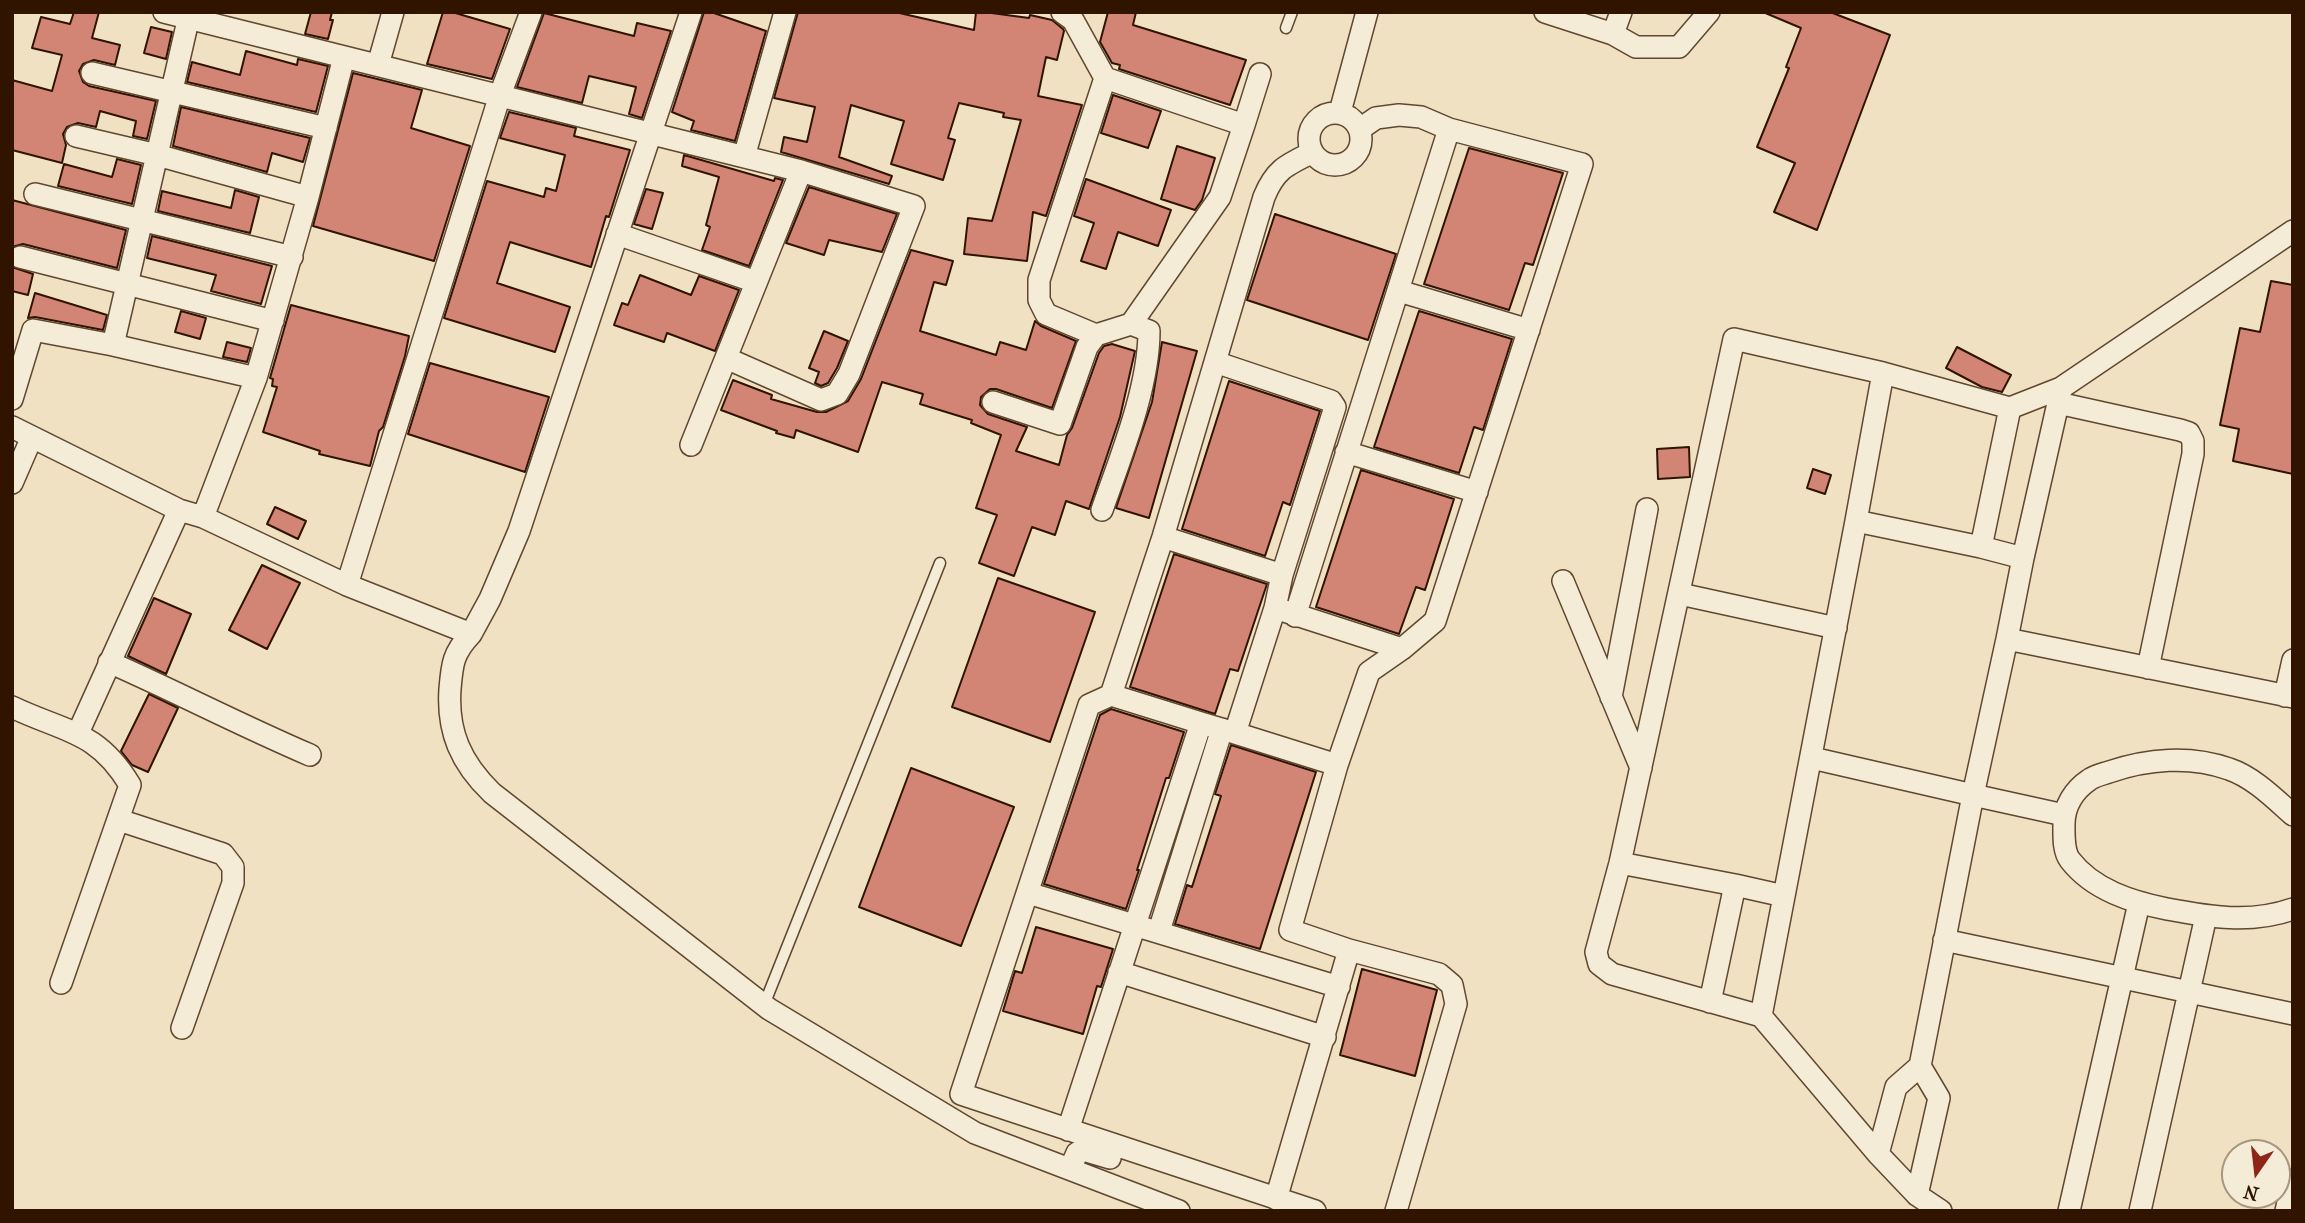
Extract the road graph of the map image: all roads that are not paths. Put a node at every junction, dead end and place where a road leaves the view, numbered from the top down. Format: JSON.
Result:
{"nodes":[{"id":1,"x":164,"y":12,"type":"edge"},
{"id":2,"x":393,"y":12,"type":"edge"},
{"id":3,"x":531,"y":12,"type":"edge"},
{"id":4,"x":691,"y":12,"type":"edge"},
{"id":5,"x":785,"y":12,"type":"edge"},
{"id":6,"x":1062,"y":12,"type":"edge"},
{"id":7,"x":1292,"y":12,"type":"edge"},
{"id":8,"x":1367,"y":12,"type":"edge"},
{"id":9,"x":1545,"y":12,"type":"edge"},
{"id":10,"x":1621,"y":12,"type":"edge"},
{"id":11,"x":1709,"y":12,"type":"edge"},
{"id":12,"x":189,"y":15,"type":"edge"},
{"id":13,"x":1286,"y":28,"type":"dead end"},
{"id":14,"x":1613,"y":34,"type":"junction"},
{"id":15,"x":344,"y":57,"type":"junction"},
{"id":16,"x":378,"y":65,"type":"junction"},
{"id":17,"x":92,"y":73,"type":"dead end"},
{"id":18,"x":1260,"y":74,"type":"dead end"},
{"id":19,"x":1105,"y":78,"type":"junction"},
{"id":20,"x":172,"y":91,"type":"junction"},
{"id":21,"x":500,"y":96,"type":"junction"},
{"id":22,"x":1340,"y":113,"type":"junction"},
{"id":23,"x":1244,"y":125,"type":"junction"},
{"id":24,"x":326,"y":128,"type":"junction"},
{"id":25,"x":1360,"y":129,"type":"junction"},
{"id":26,"x":1449,"y":129,"type":"junction"},
{"id":27,"x":650,"y":133,"type":"junction"},
{"id":28,"x":76,"y":136,"type":"dead end"},
{"id":29,"x":1311,"y":153,"type":"junction"},
{"id":30,"x":157,"y":155,"type":"junction"},
{"id":31,"x":744,"y":157,"type":"junction"},
{"id":32,"x":801,"y":171,"type":"junction"},
{"id":33,"x":35,"y":194,"type":"dead end"},
{"id":34,"x":309,"y":197,"type":"junction"},
{"id":35,"x":142,"y":221,"type":"junction"},
{"id":36,"x":2293,"y":231,"type":"edge"},
{"id":37,"x":617,"y":234,"type":"junction"},
{"id":38,"x":20,"y":257,"type":"dead end"},
{"id":39,"x":292,"y":257,"type":"junction"},
{"id":40,"x":756,"y":282,"type":"junction"},
{"id":41,"x":128,"y":283,"type":"junction"},
{"id":42,"x":1399,"y":290,"type":"junction"},
{"id":43,"x":273,"y":321,"type":"junction"},
{"id":44,"x":1131,"y":324,"type":"junction"},
{"id":45,"x":1529,"y":330,"type":"junction"},
{"id":46,"x":1096,"y":335,"type":"junction"},
{"id":47,"x":113,"y":345,"type":"junction"},
{"id":48,"x":726,"y":358,"type":"junction"},
{"id":49,"x":1215,"y":362,"type":"junction"},
{"id":50,"x":1883,"y":373,"type":"junction"},
{"id":51,"x":256,"y":378,"type":"junction"},
{"id":52,"x":2059,"y":396,"type":"junction"},
{"id":53,"x":12,"y":399,"type":"edge"},
{"id":54,"x":993,"y":402,"type":"dead end"},
{"id":55,"x":2010,"y":408,"type":"junction"},
{"id":56,"x":12,"y":427,"type":"edge"},
{"id":57,"x":32,"y":437,"type":"junction"},
{"id":58,"x":691,"y":445,"type":"dead end"},
{"id":59,"x":1346,"y":452,"type":"junction"},
{"id":60,"x":12,"y":483,"type":"edge"},
{"id":61,"x":1477,"y":492,"type":"junction"},
{"id":62,"x":1647,"y":509,"type":"dead end"},
{"id":63,"x":179,"y":510,"type":"junction"},
{"id":64,"x":1102,"y":510,"type":"dead end"},
{"id":65,"x":203,"y":517,"type":"junction"},
{"id":66,"x":1856,"y":521,"type":"junction"},
{"id":67,"x":1163,"y":537,"type":"junction"},
{"id":68,"x":1981,"y":547,"type":"junction"},
{"id":69,"x":2023,"y":558,"type":"junction"},
{"id":70,"x":940,"y":563,"type":"dead end"},
{"id":71,"x":1282,"y":575,"type":"junction"},
{"id":72,"x":1563,"y":581,"type":"dead end"},
{"id":73,"x":347,"y":585,"type":"junction"},
{"id":74,"x":1680,"y":594,"type":"junction"},
{"id":75,"x":1275,"y":608,"type":"junction"},
{"id":76,"x":1295,"y":615,"type":"junction"},
{"id":77,"x":1836,"y":628,"type":"junction"},
{"id":78,"x":471,"y":634,"type":"junction"},
{"id":79,"x":2007,"y":639,"type":"junction"},
{"id":80,"x":1402,"y":649,"type":"junction"},
{"id":81,"x":2293,"y":660,"type":"edge"},
{"id":82,"x":109,"y":662,"type":"junction"},
{"id":83,"x":2148,"y":668,"type":"junction"},
{"id":84,"x":1111,"y":695,"type":"junction"},
{"id":85,"x":1611,"y":697,"type":"junction"},
{"id":86,"x":2289,"y":697,"type":"edge"},
{"id":87,"x":14,"y":712,"type":"edge"},
{"id":88,"x":1201,"y":723,"type":"junction"},
{"id":89,"x":1228,"y":731,"type":"junction"},
{"id":90,"x":78,"y":733,"type":"junction"},
{"id":91,"x":310,"y":755,"type":"dead end"},
{"id":92,"x":1812,"y":758,"type":"junction"},
{"id":93,"x":1337,"y":765,"type":"junction"},
{"id":94,"x":1641,"y":768,"type":"junction"},
{"id":95,"x":1973,"y":795,"type":"junction"},
{"id":96,"x":2064,"y":815,"type":"junction"},
{"id":97,"x":2293,"y":815,"type":"edge"},
{"id":98,"x":119,"y":820,"type":"junction"},
{"id":99,"x":1620,"y":863,"type":"junction"},
{"id":100,"x":1735,"y":885,"type":"junction"},
{"id":101,"x":1028,"y":893,"type":"junction"},
{"id":102,"x":1784,"y":897,"type":"junction"},
{"id":103,"x":2138,"y":903,"type":"junction"},
{"id":104,"x":2293,"y":909,"type":"edge"},
{"id":105,"x":2206,"y":916,"type":"junction"},
{"id":106,"x":1136,"y":925,"type":"junction"},
{"id":107,"x":1159,"y":932,"type":"junction"},
{"id":108,"x":1944,"y":940,"type":"junction"},
{"id":109,"x":1349,"y":950,"type":"junction"},
{"id":110,"x":1119,"y":972,"type":"junction"},
{"id":111,"x":2121,"y":977,"type":"junction"},
{"id":112,"x":61,"y":983,"type":"dead end"},
{"id":113,"x":1339,"y":987,"type":"junction"},
{"id":114,"x":2188,"y":992,"type":"junction"},
{"id":115,"x":1710,"y":1002,"type":"junction"},
{"id":116,"x":764,"y":1005,"type":"junction"},
{"id":117,"x":2293,"y":1014,"type":"edge"},
{"id":118,"x":1762,"y":1016,"type":"junction"},
{"id":119,"x":182,"y":1028,"type":"dead end"},
{"id":120,"x":1325,"y":1037,"type":"junction"},
{"id":121,"x":1920,"y":1066,"type":"junction"},
{"id":122,"x":1068,"y":1130,"type":"junction"},
{"id":123,"x":1139,"y":1154,"type":"junction"},
{"id":124,"x":1878,"y":1154,"type":"junction"},
{"id":125,"x":1070,"y":1169,"type":"junction"},
{"id":126,"x":2293,"y":1180,"type":"edge"},
{"id":127,"x":1917,"y":1195,"type":"junction"},
{"id":128,"x":1276,"y":1199,"type":"junction"},
{"id":129,"x":1179,"y":1211,"type":"edge"},
{"id":130,"x":1315,"y":1211,"type":"edge"},
{"id":131,"x":1396,"y":1211,"type":"edge"},
{"id":132,"x":1941,"y":1211,"type":"edge"},
{"id":133,"x":2069,"y":1211,"type":"edge"},
{"id":134,"x":2140,"y":1211,"type":"edge"},
{"id":135,"x":2286,"y":1211,"type":"edge"}],
"edges":[{"from":1,"to":12,"type":"street"},
{"from":2,"to":16,"type":"street"},
{"from":3,"to":21,"type":"street"},
{"from":4,"to":27,"type":"street"},
{"from":5,"to":31,"type":"street"},
{"from":6,"to":19,"type":"street"},
{"from":7,"to":13,"type":"lane"},
{"from":8,"to":22,"type":"street"},
{"from":9,"to":14,"type":"street"},
{"from":10,"to":14,"type":"street"},
{"from":11,"to":14,"type":"street"},
{"from":12,"to":15,"type":"street"},
{"from":12,"to":20,"type":"street"},
{"from":15,"to":16,"type":"street"},
{"from":15,"to":24,"type":"street"},
{"from":16,"to":21,"type":"street"},
{"from":17,"to":20,"type":"street"},
{"from":18,"to":23,"type":"street"},
{"from":19,"to":23,"type":"street"},
{"from":19,"to":46,"type":"street"},
{"from":20,"to":24,"type":"street"},
{"from":20,"to":30,"type":"street"},
{"from":21,"to":27,"type":"street"},
{"from":21,"to":73,"type":"street"},
{"from":22,"to":25,"type":"street"},
{"from":22,"to":29,"type":"street"},
{"from":23,"to":44,"type":"street"},
{"from":24,"to":34,"type":"street"},
{"from":25,"to":26,"type":"street"},
{"from":25,"to":29,"type":"street"},
{"from":26,"to":42,"type":"street"},
{"from":26,"to":45,"type":"street"},
{"from":27,"to":31,"type":"street"},
{"from":27,"to":37,"type":"street"},
{"from":28,"to":30,"type":"street"},
{"from":29,"to":49,"type":"street"},
{"from":30,"to":34,"type":"street"},
{"from":30,"to":35,"type":"street"},
{"from":31,"to":32,"type":"street"},
{"from":32,"to":40,"type":"street"},
{"from":32,"to":48,"type":"street"},
{"from":33,"to":35,"type":"street"},
{"from":34,"to":39,"type":"street"},
{"from":35,"to":39,"type":"street"},
{"from":35,"to":41,"type":"street"},
{"from":36,"to":52,"type":"street"},
{"from":37,"to":40,"type":"street"},
{"from":37,"to":78,"type":"street"},
{"from":38,"to":41,"type":"street"},
{"from":39,"to":43,"type":"street"},
{"from":40,"to":48,"type":"street"},
{"from":41,"to":43,"type":"street"},
{"from":41,"to":47,"type":"street"},
{"from":42,"to":45,"type":"street"},
{"from":42,"to":59,"type":"street"},
{"from":43,"to":51,"type":"street"},
{"from":44,"to":46,"type":"street"},
{"from":44,"to":64,"type":"street"},
{"from":45,"to":61,"type":"street"},
{"from":46,"to":54,"type":"street"},
{"from":47,"to":51,"type":"street"},
{"from":47,"to":53,"type":"street"},
{"from":48,"to":58,"type":"street"},
{"from":49,"to":67,"type":"street"},
{"from":49,"to":71,"type":"street"},
{"from":50,"to":55,"type":"street"},
{"from":50,"to":66,"type":"street"},
{"from":50,"to":74,"type":"street"},
{"from":51,"to":65,"type":"street"},
{"from":52,"to":55,"type":"street"},
{"from":52,"to":69,"type":"street"},
{"from":52,"to":83,"type":"street"},
{"from":55,"to":68,"type":"street"},
{"from":56,"to":57,"type":"street"},
{"from":57,"to":60,"type":"street"},
{"from":57,"to":63,"type":"street"},
{"from":59,"to":61,"type":"street"},
{"from":59,"to":76,"type":"street"},
{"from":61,"to":80,"type":"street"},
{"from":62,"to":85,"type":"street"},
{"from":63,"to":65,"type":"street"},
{"from":63,"to":82,"type":"street"},
{"from":65,"to":73,"type":"street"},
{"from":66,"to":68,"type":"street"},
{"from":66,"to":77,"type":"street"},
{"from":67,"to":71,"type":"street"},
{"from":67,"to":84,"type":"street"},
{"from":68,"to":69,"type":"street"},
{"from":69,"to":79,"type":"street"},
{"from":70,"to":116,"type":"lane"},
{"from":71,"to":75,"type":"street"},
{"from":72,"to":85,"type":"street"},
{"from":73,"to":78,"type":"street"},
{"from":74,"to":77,"type":"street"},
{"from":74,"to":94,"type":"street"},
{"from":75,"to":76,"type":"street"},
{"from":75,"to":89,"type":"street"},
{"from":76,"to":80,"type":"street"},
{"from":77,"to":92,"type":"street"},
{"from":78,"to":116,"type":"street"},
{"from":79,"to":83,"type":"street"},
{"from":79,"to":95,"type":"street"},
{"from":80,"to":93,"type":"street"},
{"from":81,"to":86,"type":"street"},
{"from":82,"to":90,"type":"street"},
{"from":82,"to":91,"type":"street"},
{"from":83,"to":86,"type":"street"},
{"from":84,"to":88,"type":"street"},
{"from":84,"to":101,"type":"street"},
{"from":85,"to":94,"type":"street"},
{"from":87,"to":90,"type":"street"},
{"from":88,"to":89,"type":"street"},
{"from":88,"to":106,"type":"street"},
{"from":89,"to":93,"type":"street"},
{"from":89,"to":107,"type":"street"},
{"from":90,"to":98,"type":"street"},
{"from":92,"to":95,"type":"street"},
{"from":92,"to":102,"type":"street"},
{"from":93,"to":109,"type":"street"},
{"from":94,"to":99,"type":"street"},
{"from":95,"to":96,"type":"street"},
{"from":95,"to":108,"type":"street"},
{"from":96,"to":97,"type":"street"},
{"from":96,"to":103,"type":"street"},
{"from":98,"to":112,"type":"street"},
{"from":98,"to":119,"type":"street"},
{"from":99,"to":100,"type":"street"},
{"from":99,"to":115,"type":"street"},
{"from":100,"to":102,"type":"street"},
{"from":100,"to":115,"type":"street"},
{"from":101,"to":106,"type":"street"},
{"from":101,"to":122,"type":"street"},
{"from":102,"to":118,"type":"street"},
{"from":103,"to":105,"type":"street"},
{"from":103,"to":111,"type":"street"},
{"from":104,"to":105,"type":"street"},
{"from":105,"to":114,"type":"street"},
{"from":106,"to":107,"type":"street"},
{"from":106,"to":110,"type":"street"},
{"from":107,"to":113,"type":"street"},
{"from":108,"to":111,"type":"street"},
{"from":108,"to":121,"type":"street"},
{"from":109,"to":113,"type":"street"},
{"from":109,"to":131,"type":"street"},
{"from":110,"to":120,"type":"street"},
{"from":110,"to":122,"type":"street"},
{"from":111,"to":114,"type":"street"},
{"from":111,"to":133,"type":"street"},
{"from":113,"to":120,"type":"street"},
{"from":114,"to":117,"type":"street"},
{"from":114,"to":134,"type":"street"},
{"from":115,"to":118,"type":"street"},
{"from":116,"to":125,"type":"street"},
{"from":118,"to":124,"type":"street"},
{"from":120,"to":128,"type":"street"},
{"from":121,"to":124,"type":"street"},
{"from":121,"to":127,"type":"street"},
{"from":122,"to":123,"type":"street"},
{"from":123,"to":125,"type":"street"},
{"from":123,"to":128,"type":"street"},
{"from":124,"to":127,"type":"street"},
{"from":125,"to":129,"type":"street"},
{"from":126,"to":135,"type":"street"},
{"from":127,"to":132,"type":"street"},
{"from":128,"to":130,"type":"street"}]}
